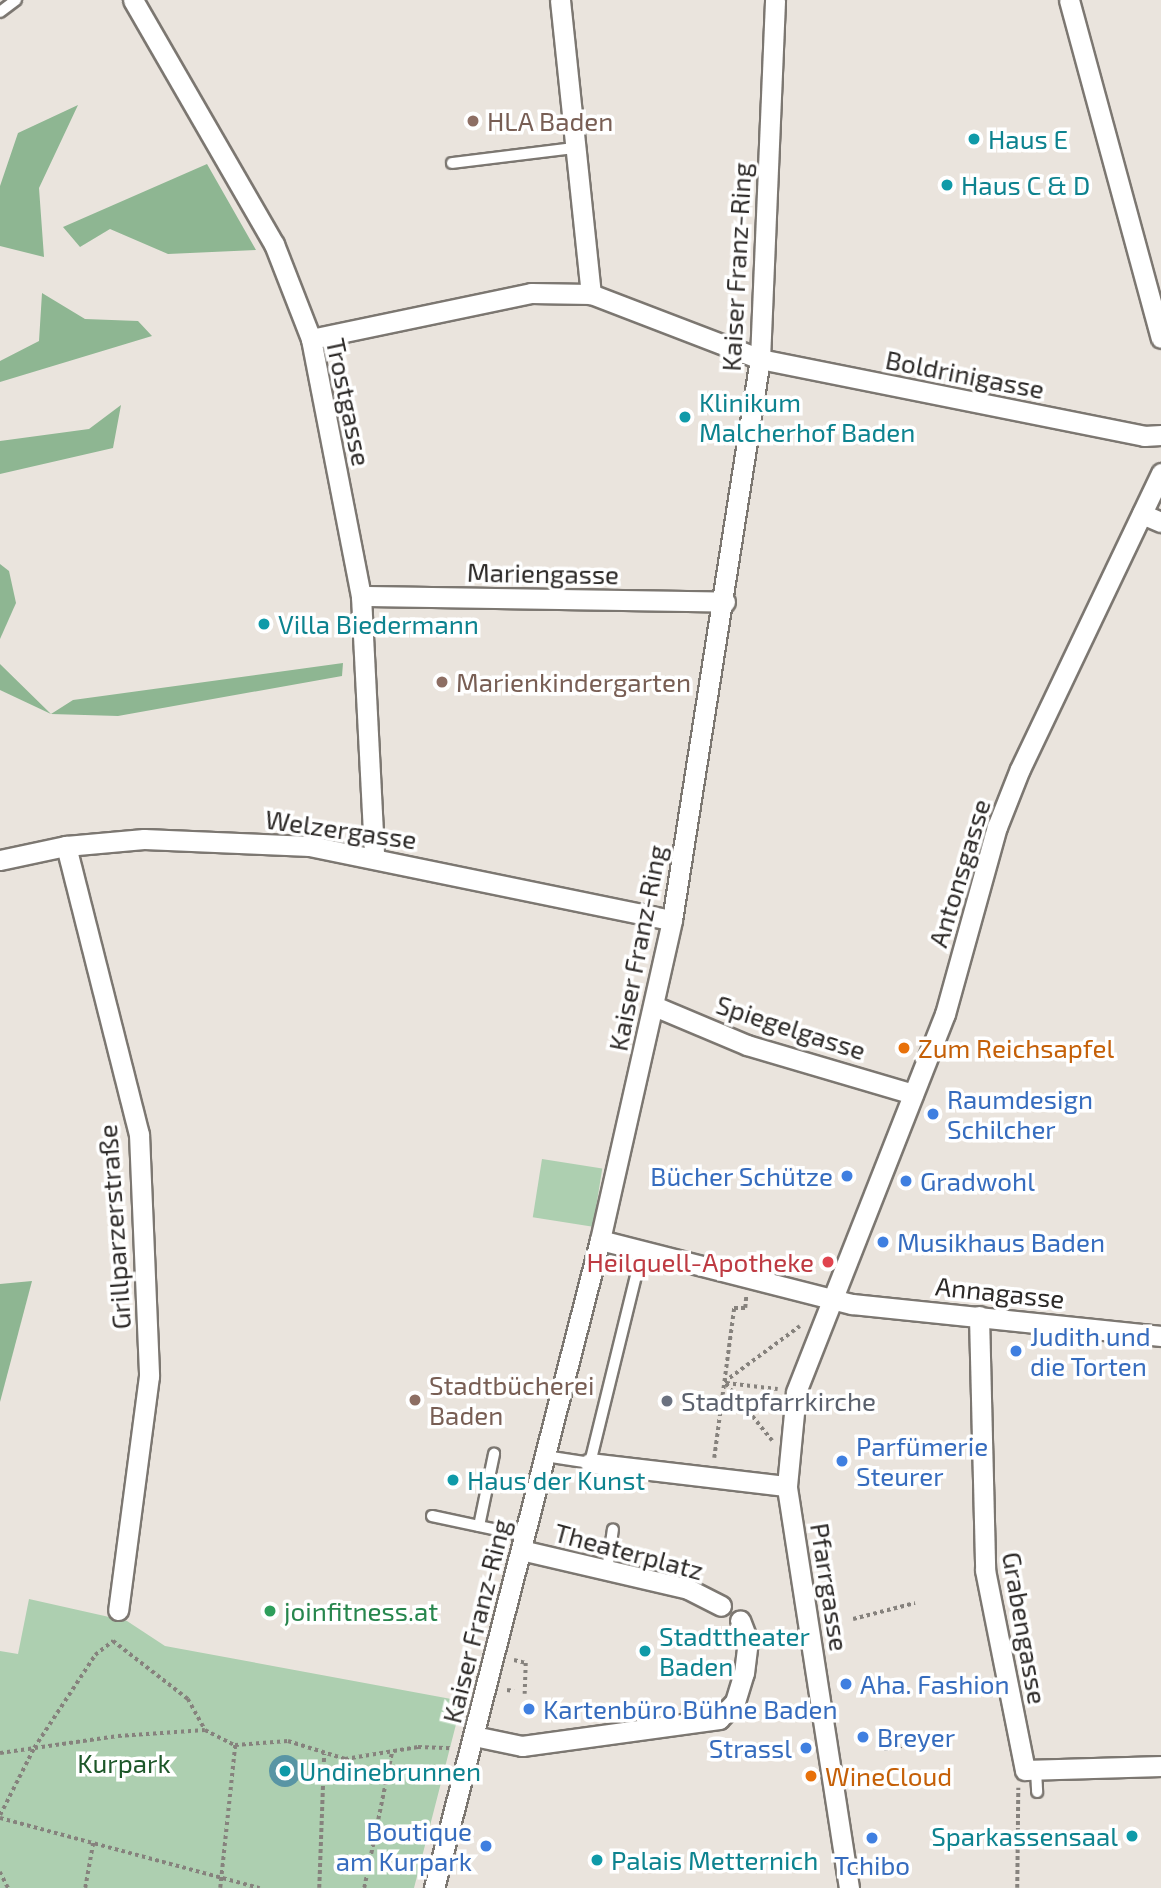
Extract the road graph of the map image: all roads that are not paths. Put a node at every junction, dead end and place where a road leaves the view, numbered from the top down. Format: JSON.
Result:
{"nodes":[{"id":1,"x":16,"y":0,"type":"edge"},
{"id":2,"x":133,"y":0,"type":"edge"},
{"id":3,"x":560,"y":0,"type":"edge"},
{"id":4,"x":775,"y":0,"type":"edge"},
{"id":5,"x":1069,"y":0,"type":"edge"},
{"id":6,"x":0,"y":12,"type":"edge"},
{"id":7,"x":575,"y":148,"type":"junction"},
{"id":8,"x":452,"y":163,"type":"dead end"},
{"id":9,"x":591,"y":294,"type":"junction"},
{"id":10,"x":1161,"y":338,"type":"edge"},
{"id":11,"x":311,"y":339,"type":"junction"},
{"id":12,"x":760,"y":359,"type":"junction"},
{"id":13,"x":1161,"y":435,"type":"edge"},
{"id":14,"x":1161,"y":473,"type":"edge"},
{"id":15,"x":1142,"y":514,"type":"junction"},
{"id":16,"x":1161,"y":522,"type":"edge"},
{"id":17,"x":361,"y":596,"type":"junction"},
{"id":18,"x":725,"y":602,"type":"junction"},
{"id":19,"x":66,"y":846,"type":"junction"},
{"id":20,"x":374,"y":856,"type":"junction"},
{"id":21,"x":0,"y":860,"type":"edge"},
{"id":22,"x":672,"y":920,"type":"junction"},
{"id":23,"x":654,"y":1006,"type":"junction"},
{"id":24,"x":913,"y":1094,"type":"junction"},
{"id":25,"x":600,"y":1240,"type":"junction"},
{"id":26,"x":642,"y":1251,"type":"junction"},
{"id":27,"x":834,"y":1300,"type":"junction"},
{"id":28,"x":979,"y":1316,"type":"junction"},
{"id":29,"x":1161,"y":1336,"type":"edge"},
{"id":30,"x":494,"y":1454,"type":"dead end"},
{"id":31,"x":545,"y":1456,"type":"junction"},
{"id":32,"x":590,"y":1463,"type":"junction"},
{"id":33,"x":787,"y":1486,"type":"junction"},
{"id":34,"x":432,"y":1516,"type":"dead end"},
{"id":35,"x":479,"y":1526,"type":"junction"},
{"id":36,"x":613,"y":1529,"type":"dead end"},
{"id":37,"x":523,"y":1543,"type":"junction"},
{"id":38,"x":607,"y":1570,"type":"junction"},
{"id":39,"x":721,"y":1606,"type":"dead end"},
{"id":40,"x":118,"y":1610,"type":"dead end"},
{"id":41,"x":740,"y":1620,"type":"dead end"},
{"id":42,"x":474,"y":1735,"type":"junction"},
{"id":43,"x":1161,"y":1766,"type":"edge"},
{"id":44,"x":1030,"y":1770,"type":"junction"},
{"id":45,"x":1037,"y":1792,"type":"dead end"},
{"id":46,"x":434,"y":1888,"type":"edge"},
{"id":47,"x":849,"y":1888,"type":"edge"}],
"edges":[{"from":1,"to":6,"type":"lane"},
{"from":2,"to":11,"type":"street","name":"Trostgasse"},
{"from":3,"to":7,"type":"street"},
{"from":4,"to":12,"type":"street","name":"Kaiser Franz-Ring"},
{"from":5,"to":10,"type":"street"},
{"from":7,"to":8,"type":"lane"},
{"from":7,"to":9,"type":"street"},
{"from":9,"to":11,"type":"street"},
{"from":9,"to":12,"type":"street","name":"Boldrinigasse"},
{"from":11,"to":17,"type":"street","name":"Trostgasse"},
{"from":12,"to":13,"type":"street","name":"Boldrinigasse"},
{"from":12,"to":18,"type":"street","name":"Kaiser Franz-Ring"},
{"from":14,"to":15,"type":"street","name":"Antonsgasse"},
{"from":15,"to":16,"type":"street"},
{"from":15,"to":24,"type":"street","name":"Antonsgasse"},
{"from":17,"to":18,"type":"street","name":"Mariengasse"},
{"from":17,"to":20,"type":"street","name":"Trostgasse"},
{"from":18,"to":22,"type":"street","name":"Kaiser Franz-Ring"},
{"from":19,"to":20,"type":"street","name":"Welzergasse"},
{"from":19,"to":21,"type":"street","name":"Welzergasse"},
{"from":19,"to":40,"type":"street","name":"Grillparzerstraße"},
{"from":20,"to":22,"type":"street","name":"Welzergasse"},
{"from":22,"to":23,"type":"street","name":"Kaiser Franz-Ring"},
{"from":23,"to":24,"type":"street","name":"Spiegelgasse"},
{"from":23,"to":25,"type":"street","name":"Kaiser Franz-Ring"},
{"from":24,"to":27,"type":"street","name":"Antonsgasse"},
{"from":25,"to":26,"type":"street","name":"Annagasse"},
{"from":25,"to":31,"type":"street","name":"Kaiser Franz-Ring"},
{"from":26,"to":27,"type":"street","name":"Annagasse"},
{"from":26,"to":32,"type":"lane"},
{"from":27,"to":28,"type":"street","name":"Annagasse"},
{"from":27,"to":33,"type":"street","name":"Pfarrgasse"},
{"from":28,"to":29,"type":"street","name":"Annagasse"},
{"from":28,"to":44,"type":"street","name":"Grabengasse"},
{"from":30,"to":35,"type":"lane"},
{"from":31,"to":32,"type":"lane"},
{"from":31,"to":37,"type":"street","name":"Kaiser Franz-Ring"},
{"from":32,"to":33,"type":"street"},
{"from":33,"to":47,"type":"street","name":"Pfarrgasse"},
{"from":34,"to":35,"type":"lane"},
{"from":35,"to":37,"type":"lane"},
{"from":36,"to":38,"type":"lane"},
{"from":37,"to":38,"type":"street","name":"Theaterplatz"},
{"from":37,"to":42,"type":"street","name":"Kaiser Franz-Ring"},
{"from":38,"to":39,"type":"street","name":"Theaterplatz"},
{"from":41,"to":42,"type":"street"},
{"from":42,"to":46,"type":"street","name":"Kaiser Franz-Ring"},
{"from":43,"to":44,"type":"street"},
{"from":44,"to":45,"type":"lane"}]}
